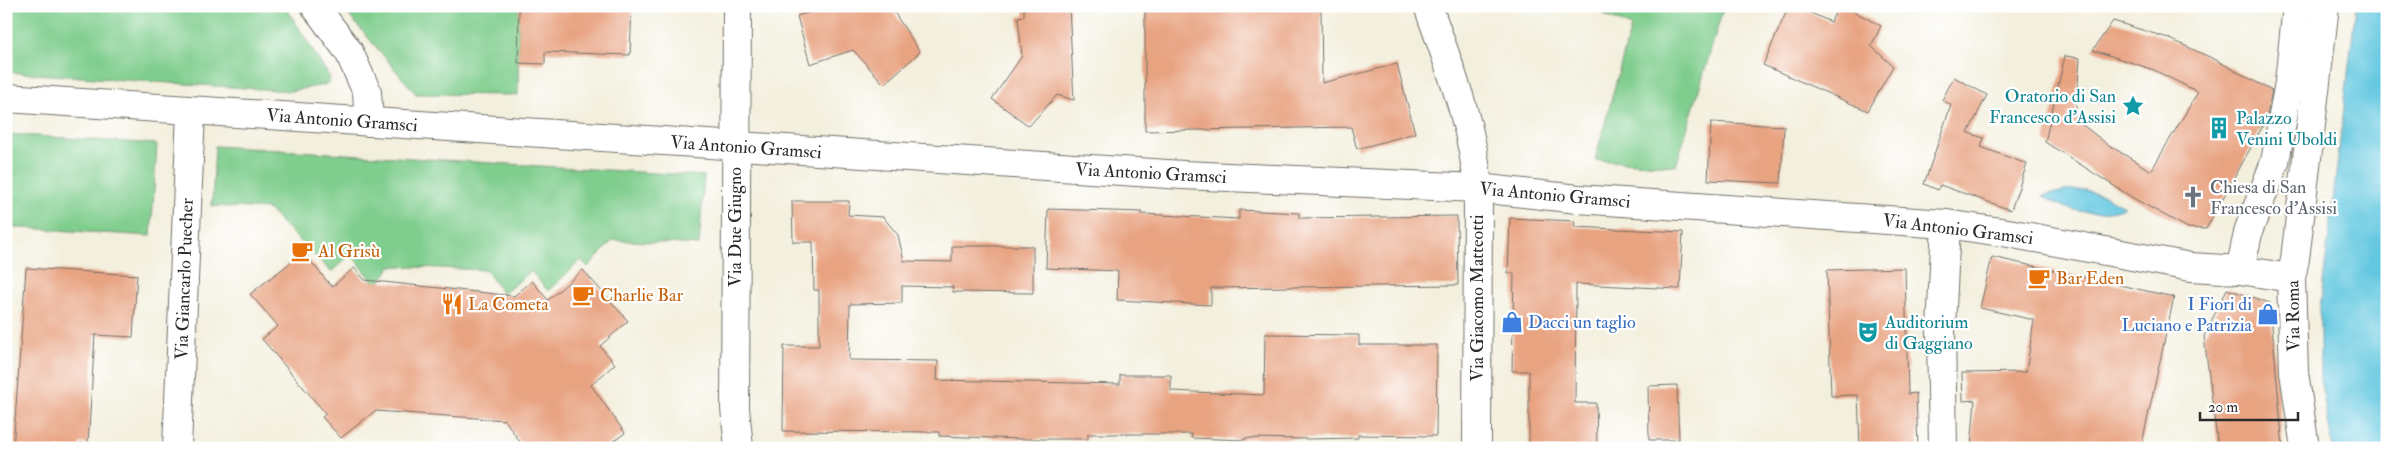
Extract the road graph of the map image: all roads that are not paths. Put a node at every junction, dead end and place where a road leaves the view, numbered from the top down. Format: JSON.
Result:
{"nodes":[{"id":1,"x":315,"y":6,"type":"edge"},
{"id":2,"x":738,"y":6,"type":"edge"},
{"id":3,"x":1428,"y":6,"type":"edge"},
{"id":4,"x":2297,"y":6,"type":"edge"},
{"id":5,"x":2325,"y":6,"type":"edge"},
{"id":6,"x":6,"y":98,"type":"edge"},
{"id":7,"x":191,"y":110,"type":"junction"},
{"id":8,"x":369,"y":122,"type":"junction"},
{"id":9,"x":736,"y":146,"type":"junction"},
{"id":10,"x":1478,"y":188,"type":"junction"},
{"id":11,"x":1946,"y":224,"type":"junction"},
{"id":12,"x":2240,"y":270,"type":"junction"},
{"id":13,"x":2291,"y":278,"type":"junction"},
{"id":14,"x":177,"y":448,"type":"edge"},
{"id":15,"x":739,"y":448,"type":"edge"},
{"id":16,"x":1477,"y":448,"type":"edge"},
{"id":17,"x":1943,"y":448,"type":"edge"},
{"id":18,"x":2305,"y":448,"type":"edge"}],
"edges":[{"from":1,"to":8,"type":"street"},
{"from":2,"to":9,"type":"street","name":"Via Due Giugno"},
{"from":3,"to":10,"type":"street","name":"Via Giacomo Matteotti"},
{"from":4,"to":12,"type":"street"},
{"from":5,"to":13,"type":"street","name":"Via Roma"},
{"from":6,"to":7,"type":"street","name":"Via Antonio Gramsci"},
{"from":7,"to":8,"type":"street","name":"Via Antonio Gramsci"},
{"from":7,"to":14,"type":"street","name":"Via Giancarlo Puecher"},
{"from":8,"to":9,"type":"street","name":"Via Antonio Gramsci"},
{"from":9,"to":10,"type":"street","name":"Via Antonio Gramsci"},
{"from":9,"to":15,"type":"street","name":"Via Due Giugno"},
{"from":10,"to":11,"type":"street","name":"Via Antonio Gramsci"},
{"from":10,"to":16,"type":"street","name":"Via Giacomo Matteotti"},
{"from":11,"to":12,"type":"street","name":"Via Antonio Gramsci"},
{"from":11,"to":17,"type":"street"},
{"from":12,"to":13,"type":"street","name":"Via Antonio Gramsci"},
{"from":13,"to":18,"type":"street","name":"Via Roma"}]}
